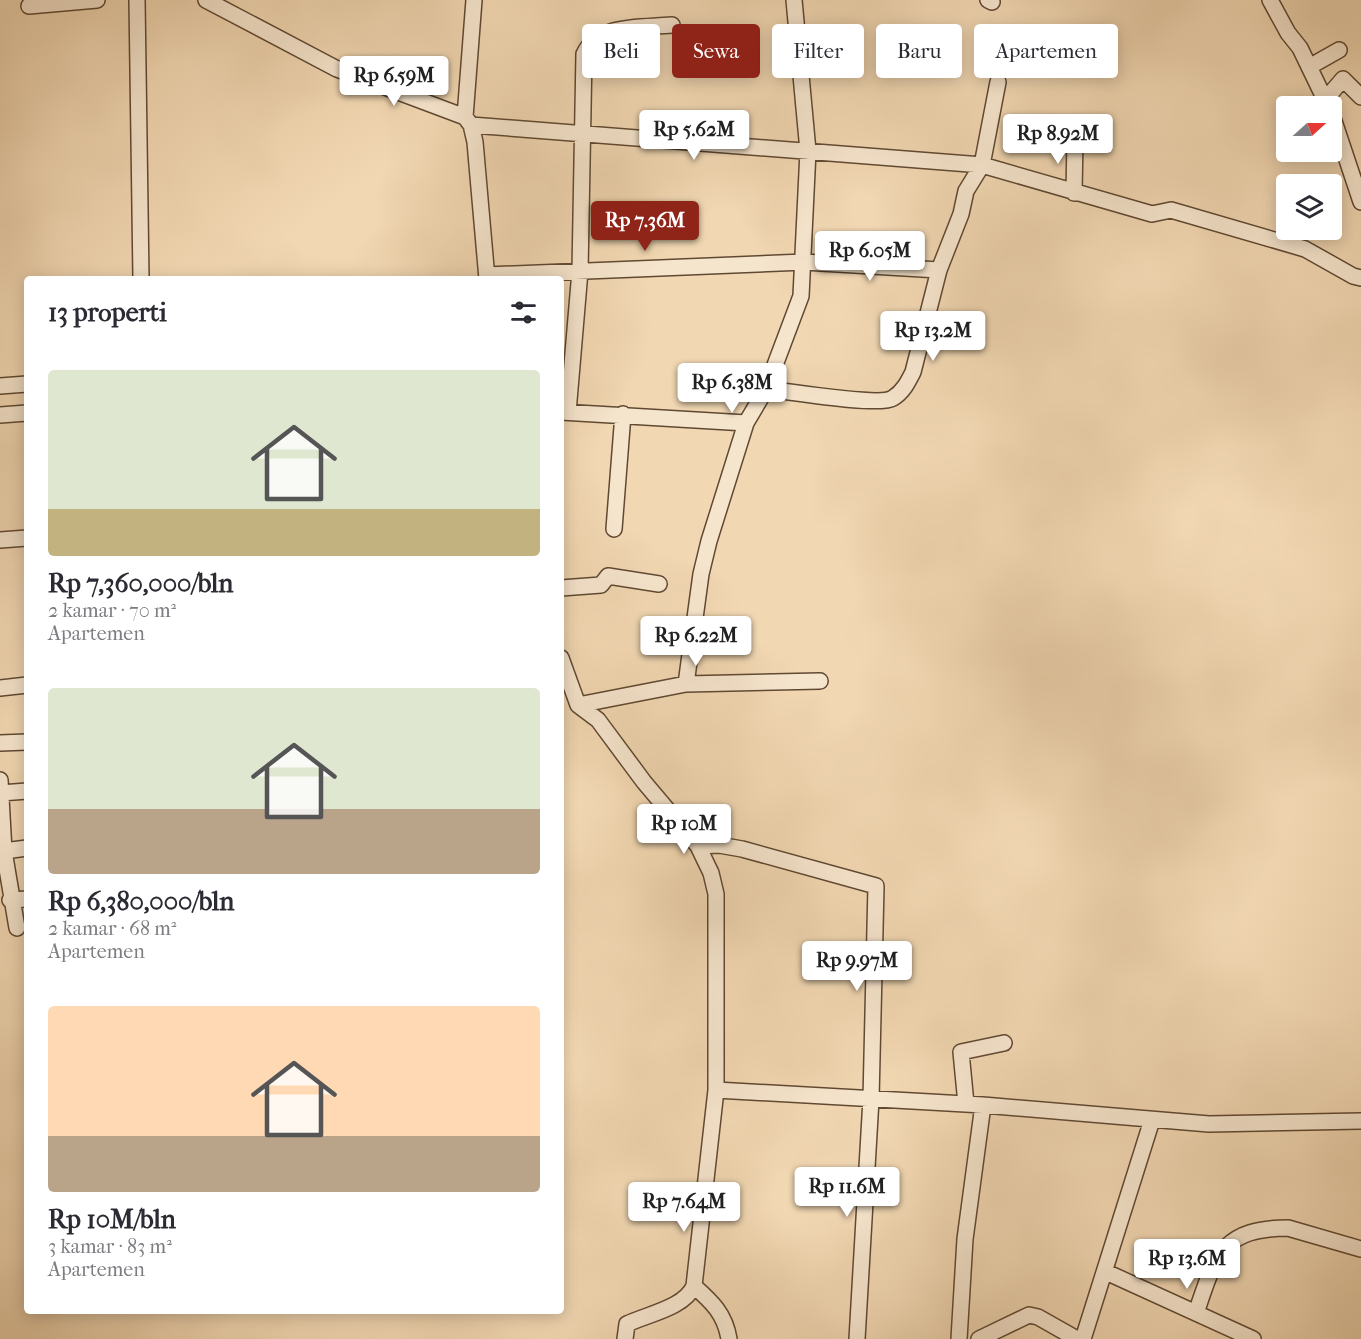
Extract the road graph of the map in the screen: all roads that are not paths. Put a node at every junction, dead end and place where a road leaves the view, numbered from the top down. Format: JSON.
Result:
{"nodes":[{"id":1,"x":96,"y":0,"type":"edge"},
{"id":2,"x":137,"y":0,"type":"edge"},
{"id":3,"x":206,"y":0,"type":"edge"},
{"id":4,"x":474,"y":0,"type":"edge"},
{"id":5,"x":794,"y":0,"type":"edge"},
{"id":6,"x":1270,"y":0,"type":"edge"},
{"id":7,"x":29,"y":6,"type":"dead end"},
{"id":8,"x":672,"y":25,"type":"dead end"},
{"id":9,"x":1339,"y":50,"type":"dead end"},
{"id":10,"x":1309,"y":67,"type":"junction"},
{"id":11,"x":998,"y":82,"type":"dead end"},
{"id":12,"x":1323,"y":96,"type":"edge"},
{"id":13,"x":1331,"y":96,"type":"edge"},
{"id":14,"x":1361,"y":97,"type":"edge"},
{"id":15,"x":468,"y":121,"type":"junction"},
{"id":16,"x":584,"y":135,"type":"junction"},
{"id":17,"x":1075,"y":138,"type":"dead end"},
{"id":18,"x":1342,"y":145,"type":"edge"},
{"id":19,"x":808,"y":152,"type":"junction"},
{"id":20,"x":982,"y":165,"type":"junction"},
{"id":21,"x":1074,"y":193,"type":"junction"},
{"id":22,"x":1361,"y":202,"type":"edge"},
{"id":23,"x":804,"y":262,"type":"junction"},
{"id":24,"x":939,"y":270,"type":"junction"},
{"id":25,"x":580,"y":271,"type":"junction"},
{"id":26,"x":141,"y":276,"type":"edge"},
{"id":27,"x":487,"y":276,"type":"edge"},
{"id":28,"x":502,"y":276,"type":"edge"},
{"id":29,"x":1361,"y":278,"type":"edge"},
{"id":30,"x":24,"y":384,"type":"edge"},
{"id":31,"x":0,"y":386,"type":"edge"},
{"id":32,"x":766,"y":389,"type":"junction"},
{"id":33,"x":564,"y":412,"type":"edge"},
{"id":34,"x":24,"y":413,"type":"edge"},
{"id":35,"x":623,"y":414,"type":"junction"},
{"id":36,"x":0,"y":415,"type":"edge"},
{"id":37,"x":746,"y":423,"type":"junction"},
{"id":38,"x":614,"y":529,"type":"dead end"},
{"id":39,"x":24,"y":538,"type":"edge"},
{"id":40,"x":0,"y":540,"type":"edge"},
{"id":41,"x":658,"y":584,"type":"dead end"},
{"id":42,"x":564,"y":588,"type":"edge"},
{"id":43,"x":564,"y":666,"type":"edge"},
{"id":44,"x":820,"y":681,"type":"dead end"},
{"id":45,"x":686,"y":684,"type":"junction"},
{"id":46,"x":24,"y":685,"type":"edge"},
{"id":47,"x":0,"y":688,"type":"edge"},
{"id":48,"x":578,"y":705,"type":"junction"},
{"id":49,"x":24,"y":742,"type":"edge"},
{"id":50,"x":0,"y":743,"type":"edge"},
{"id":51,"x":1,"y":786,"type":"edge"},
{"id":52,"x":24,"y":790,"type":"edge"},
{"id":53,"x":698,"y":846,"type":"junction"},
{"id":54,"x":24,"y":848,"type":"edge"},
{"id":55,"x":4,"y":851,"type":"junction"},
{"id":56,"x":24,"y":900,"type":"edge"},
{"id":57,"x":8,"y":908,"type":"edge"},
{"id":58,"x":17,"y":928,"type":"dead end"},
{"id":59,"x":1004,"y":1043,"type":"dead end"},
{"id":60,"x":716,"y":1090,"type":"junction"},
{"id":61,"x":871,"y":1099,"type":"junction"},
{"id":62,"x":966,"y":1104,"type":"junction"},
{"id":63,"x":983,"y":1105,"type":"junction"},
{"id":64,"x":1152,"y":1120,"type":"junction"},
{"id":65,"x":1361,"y":1121,"type":"edge"},
{"id":66,"x":1361,"y":1250,"type":"edge"},
{"id":67,"x":1106,"y":1272,"type":"junction"},
{"id":68,"x":694,"y":1286,"type":"junction"},
{"id":69,"x":1196,"y":1313,"type":"junction"},
{"id":70,"x":625,"y":1339,"type":"edge"},
{"id":71,"x":729,"y":1339,"type":"edge"},
{"id":72,"x":856,"y":1339,"type":"edge"},
{"id":73,"x":959,"y":1339,"type":"edge"},
{"id":74,"x":979,"y":1339,"type":"edge"},
{"id":75,"x":1077,"y":1339,"type":"edge"},
{"id":76,"x":1083,"y":1339,"type":"edge"},
{"id":77,"x":1254,"y":1339,"type":"edge"}],
"edges":[{"from":1,"to":7,"type":"street"},
{"from":2,"to":26,"type":"street"},
{"from":3,"to":15,"type":"street"},
{"from":4,"to":15,"type":"street"},
{"from":5,"to":19,"type":"street"},
{"from":6,"to":10,"type":"street"},
{"from":8,"to":16,"type":"street"},
{"from":9,"to":10,"type":"street"},
{"from":10,"to":12,"type":"street"},
{"from":11,"to":20,"type":"street"},
{"from":13,"to":14,"type":"street"},
{"from":15,"to":16,"type":"street"},
{"from":15,"to":27,"type":"street"},
{"from":16,"to":19,"type":"street"},
{"from":16,"to":25,"type":"street"},
{"from":17,"to":21,"type":"street"},
{"from":18,"to":22,"type":"street"},
{"from":19,"to":20,"type":"street"},
{"from":19,"to":23,"type":"street"},
{"from":20,"to":21,"type":"street"},
{"from":20,"to":24,"type":"street"},
{"from":21,"to":29,"type":"street"},
{"from":23,"to":24,"type":"street"},
{"from":23,"to":25,"type":"street"},
{"from":23,"to":32,"type":"street"},
{"from":24,"to":32,"type":"street"},
{"from":25,"to":28,"type":"street"},
{"from":25,"to":33,"type":"street"},
{"from":30,"to":31,"type":"street"},
{"from":32,"to":37,"type":"street"},
{"from":33,"to":35,"type":"street"},
{"from":34,"to":36,"type":"street"},
{"from":35,"to":37,"type":"street"},
{"from":35,"to":38,"type":"street"},
{"from":37,"to":45,"type":"street"},
{"from":39,"to":40,"type":"street"},
{"from":41,"to":42,"type":"street"},
{"from":43,"to":48,"type":"street"},
{"from":44,"to":45,"type":"street"},
{"from":45,"to":48,"type":"street"},
{"from":46,"to":47,"type":"street"},
{"from":48,"to":53,"type":"street"},
{"from":49,"to":50,"type":"street"},
{"from":51,"to":52,"type":"street"},
{"from":51,"to":55,"type":"street"},
{"from":53,"to":60,"type":"street"},
{"from":53,"to":61,"type":"street"},
{"from":54,"to":55,"type":"street"},
{"from":55,"to":57,"type":"street"},
{"from":56,"to":57,"type":"street"},
{"from":57,"to":58,"type":"street"},
{"from":59,"to":62,"type":"street"},
{"from":60,"to":61,"type":"street"},
{"from":60,"to":68,"type":"street"},
{"from":61,"to":62,"type":"street"},
{"from":61,"to":72,"type":"street"},
{"from":62,"to":63,"type":"street"},
{"from":63,"to":64,"type":"street"},
{"from":63,"to":73,"type":"street"},
{"from":64,"to":65,"type":"street"},
{"from":64,"to":67,"type":"street"},
{"from":66,"to":69,"type":"street"},
{"from":67,"to":69,"type":"street"},
{"from":67,"to":76,"type":"street"},
{"from":68,"to":70,"type":"street"},
{"from":68,"to":71,"type":"street"},
{"from":69,"to":77,"type":"street"},
{"from":74,"to":75,"type":"street"}]}
